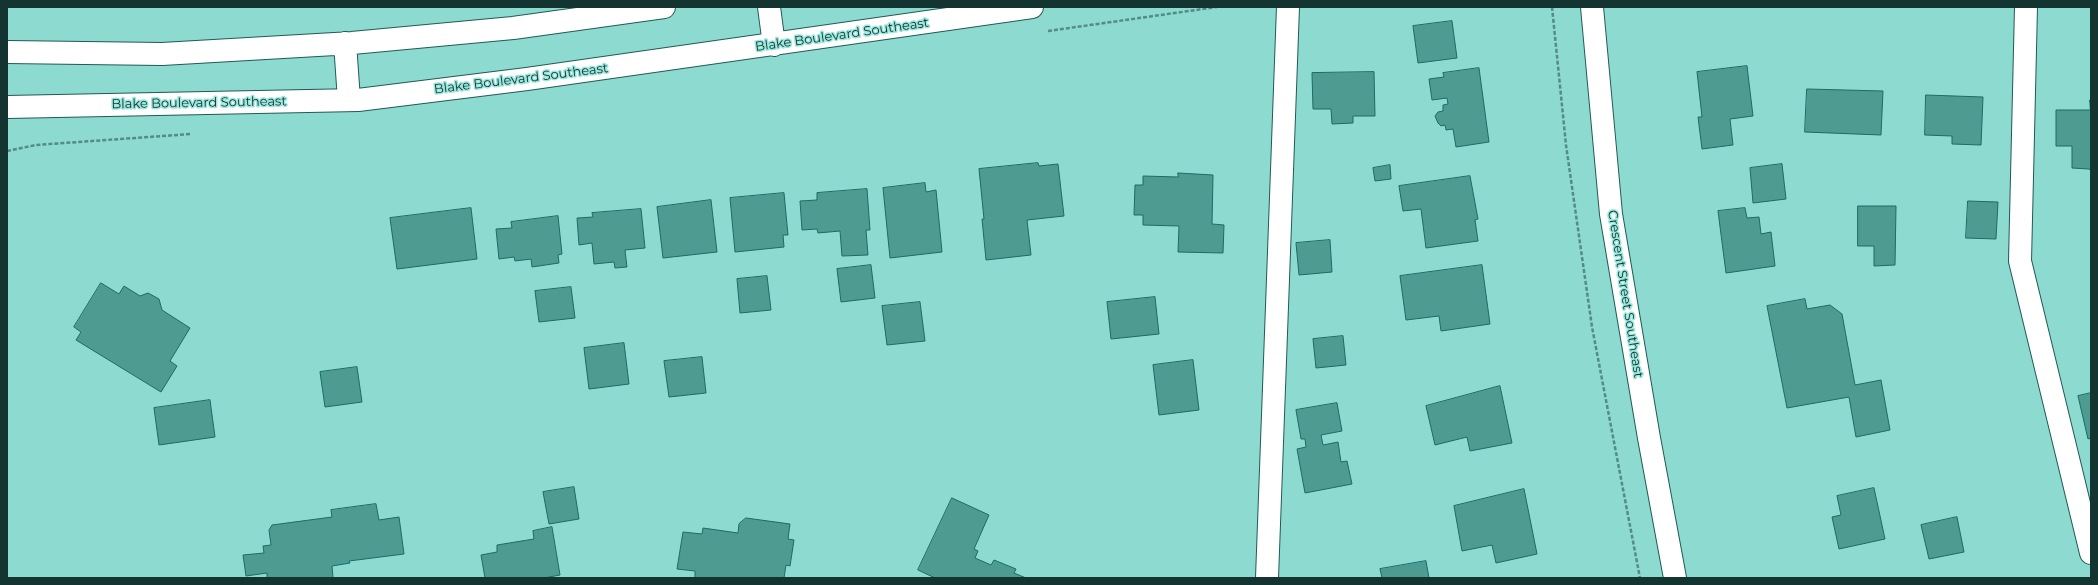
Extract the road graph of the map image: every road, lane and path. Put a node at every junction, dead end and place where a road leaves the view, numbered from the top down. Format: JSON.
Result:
{"nodes":[{"id":1,"x":664,"y":7,"type":"edge"},
{"id":2,"x":769,"y":7,"type":"edge"},
{"id":3,"x":1032,"y":7,"type":"edge"},
{"id":4,"x":1288,"y":7,"type":"edge"},
{"id":5,"x":1552,"y":7,"type":"edge"},
{"id":6,"x":1592,"y":7,"type":"edge"},
{"id":7,"x":2026,"y":7,"type":"edge"},
{"id":8,"x":345,"y":43,"type":"junction"},
{"id":9,"x":774,"y":45,"type":"junction"},
{"id":10,"x":7,"y":52,"type":"edge"},
{"id":11,"x":350,"y":100,"type":"junction"},
{"id":12,"x":7,"y":107,"type":"edge"},
{"id":13,"x":7,"y":146,"type":"edge"},
{"id":14,"x":12,"y":149,"type":"dead end"},
{"id":15,"x":2091,"y":553,"type":"edge"},
{"id":16,"x":1267,"y":578,"type":"edge"},
{"id":17,"x":1640,"y":578,"type":"edge"},
{"id":18,"x":1675,"y":578,"type":"edge"}],
"edges":[{"from":1,"to":8,"type":"street"},
{"from":2,"to":9,"type":"street"},
{"from":3,"to":9,"type":"street","name":"Blake Boulevard Southeast"},
{"from":4,"to":16,"type":"street"},
{"from":5,"to":17,"type":"path"},
{"from":6,"to":18,"type":"street","name":"Crescent Street Southeast"},
{"from":7,"to":15,"type":"street"},
{"from":8,"to":10,"type":"street"},
{"from":8,"to":11,"type":"street"},
{"from":9,"to":11,"type":"street","name":"Blake Boulevard Southeast"},
{"from":11,"to":12,"type":"street","name":"Blake Boulevard Southeast"},
{"from":13,"to":14,"type":"path"}]}
